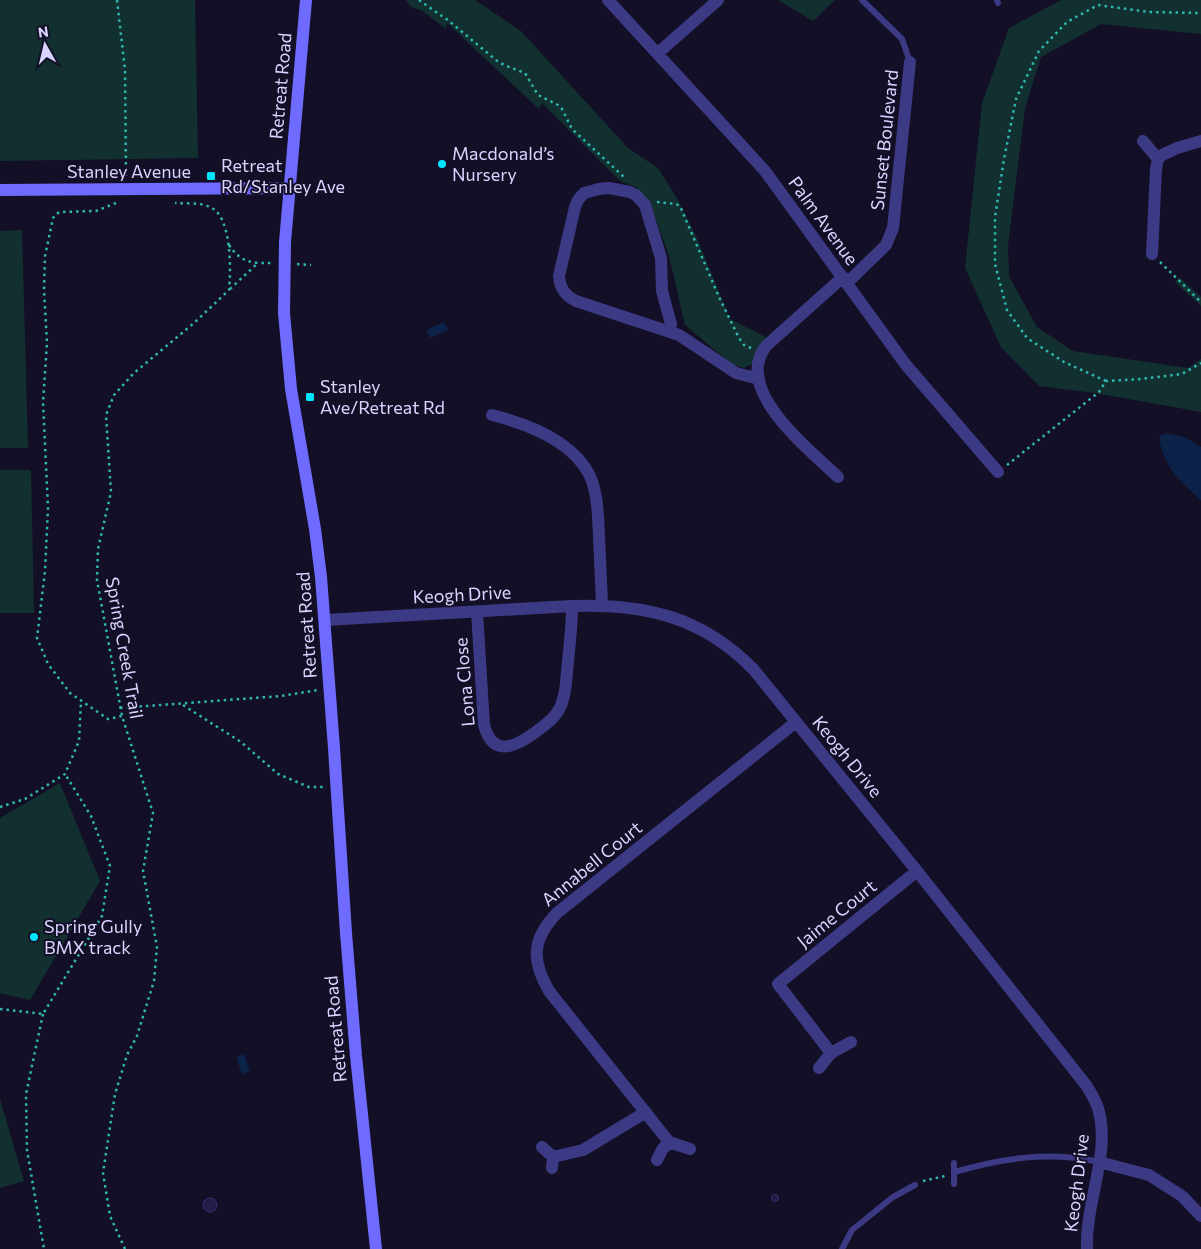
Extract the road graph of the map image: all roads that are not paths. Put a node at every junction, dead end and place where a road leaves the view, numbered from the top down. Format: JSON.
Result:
{"nodes":[{"id":1,"x":306,"y":0,"type":"edge"},
{"id":2,"x":608,"y":0,"type":"edge"},
{"id":3,"x":718,"y":0,"type":"edge"},
{"id":4,"x":862,"y":0,"type":"edge"},
{"id":5,"x":658,"y":53,"type":"junction"},
{"id":6,"x":910,"y":62,"type":"joint"},
{"id":7,"x":1143,"y":141,"type":"dead end"},
{"id":8,"x":1201,"y":141,"type":"edge"},
{"id":9,"x":1158,"y":159,"type":"junction"},
{"id":10,"x":289,"y":188,"type":"junction"},
{"id":11,"x":0,"y":190,"type":"edge"},
{"id":12,"x":1152,"y":254,"type":"road end"},
{"id":13,"x":845,"y":280,"type":"junction"},
{"id":14,"x":670,"y":332,"type":"junction"},
{"id":15,"x":759,"y":379,"type":"junction"},
{"id":16,"x":492,"y":415,"type":"dead end"},
{"id":17,"x":998,"y":472,"type":"road end"},
{"id":18,"x":838,"y":477,"type":"dead end"},
{"id":19,"x":602,"y":605,"type":"junction"},
{"id":20,"x":572,"y":606,"type":"junction"},
{"id":21,"x":477,"y":612,"type":"junction"},
{"id":22,"x":325,"y":620,"type":"junction"},
{"id":23,"x":796,"y":722,"type":"junction"},
{"id":24,"x":917,"y":871,"type":"junction"},
{"id":25,"x":850,"y":1042,"type":"dead end"},
{"id":26,"x":831,"y":1053,"type":"junction"},
{"id":27,"x":819,"y":1068,"type":"dead end"},
{"id":28,"x":646,"y":1112,"type":"junction"},
{"id":29,"x":669,"y":1142,"type":"junction"},
{"id":30,"x":542,"y":1147,"type":"dead end"},
{"id":31,"x":690,"y":1149,"type":"dead end"},
{"id":32,"x":657,"y":1160,"type":"dead end"},
{"id":33,"x":1098,"y":1162,"type":"junction"},
{"id":34,"x":954,"y":1163,"type":"dead end"},
{"id":35,"x":954,"y":1172,"type":"junction"},
{"id":36,"x":915,"y":1184,"type":"road end"},
{"id":37,"x":954,"y":1184,"type":"dead end"},
{"id":38,"x":1201,"y":1216,"type":"edge"},
{"id":39,"x":376,"y":1249,"type":"edge"},
{"id":40,"x":842,"y":1249,"type":"edge"},
{"id":41,"x":1087,"y":1249,"type":"edge"}],
"edges":[{"from":1,"to":10,"type":"street","name":"Retreat Road"},
{"from":2,"to":5,"type":"street","name":"Palm Avenue"},
{"from":3,"to":5,"type":"street"},
{"from":4,"to":6,"type":"lane","name":"Sunset Boulevard"},
{"from":5,"to":13,"type":"street","name":"Palm Avenue"},
{"from":6,"to":13,"type":"street","name":"Sunset Boulevard"},
{"from":7,"to":9,"type":"street"},
{"from":8,"to":9,"type":"street"},
{"from":9,"to":12,"type":"street"},
{"from":10,"to":11,"type":"street","name":"Stanley Avenue"},
{"from":10,"to":22,"type":"street","name":"Retreat Road"},
{"from":13,"to":15,"type":"street","name":"Sunset Boulevard"},
{"from":13,"to":17,"type":"street","name":"Palm Avenue"},
{"from":14,"to":14,"type":"street"},
{"from":14,"to":15,"type":"street"},
{"from":15,"to":18,"type":"street"},
{"from":16,"to":19,"type":"street"},
{"from":19,"to":20,"type":"street","name":"Keogh Drive"},
{"from":19,"to":23,"type":"street","name":"Keogh Drive"},
{"from":20,"to":21,"type":"street","name":"Keogh Drive"},
{"from":20,"to":21,"type":"street","name":"Lona Close"},
{"from":21,"to":22,"type":"street","name":"Keogh Drive"},
{"from":22,"to":39,"type":"street","name":"Retreat Road"},
{"from":23,"to":24,"type":"street","name":"Keogh Drive"},
{"from":23,"to":28,"type":"street","name":"Annabell Court"},
{"from":24,"to":26,"type":"street","name":"Jaime Court"},
{"from":24,"to":33,"type":"street","name":"Keogh Drive"},
{"from":25,"to":26,"type":"street"},
{"from":26,"to":27,"type":"street"},
{"from":28,"to":29,"type":"street","name":"Annabell Court"},
{"from":28,"to":30,"type":"street"},
{"from":29,"to":31,"type":"street"},
{"from":29,"to":32,"type":"street"},
{"from":33,"to":35,"type":"lane"},
{"from":33,"to":38,"type":"street"},
{"from":33,"to":41,"type":"street","name":"Keogh Drive"},
{"from":34,"to":35,"type":"lane"},
{"from":35,"to":37,"type":"lane"},
{"from":36,"to":40,"type":"lane"}]}
